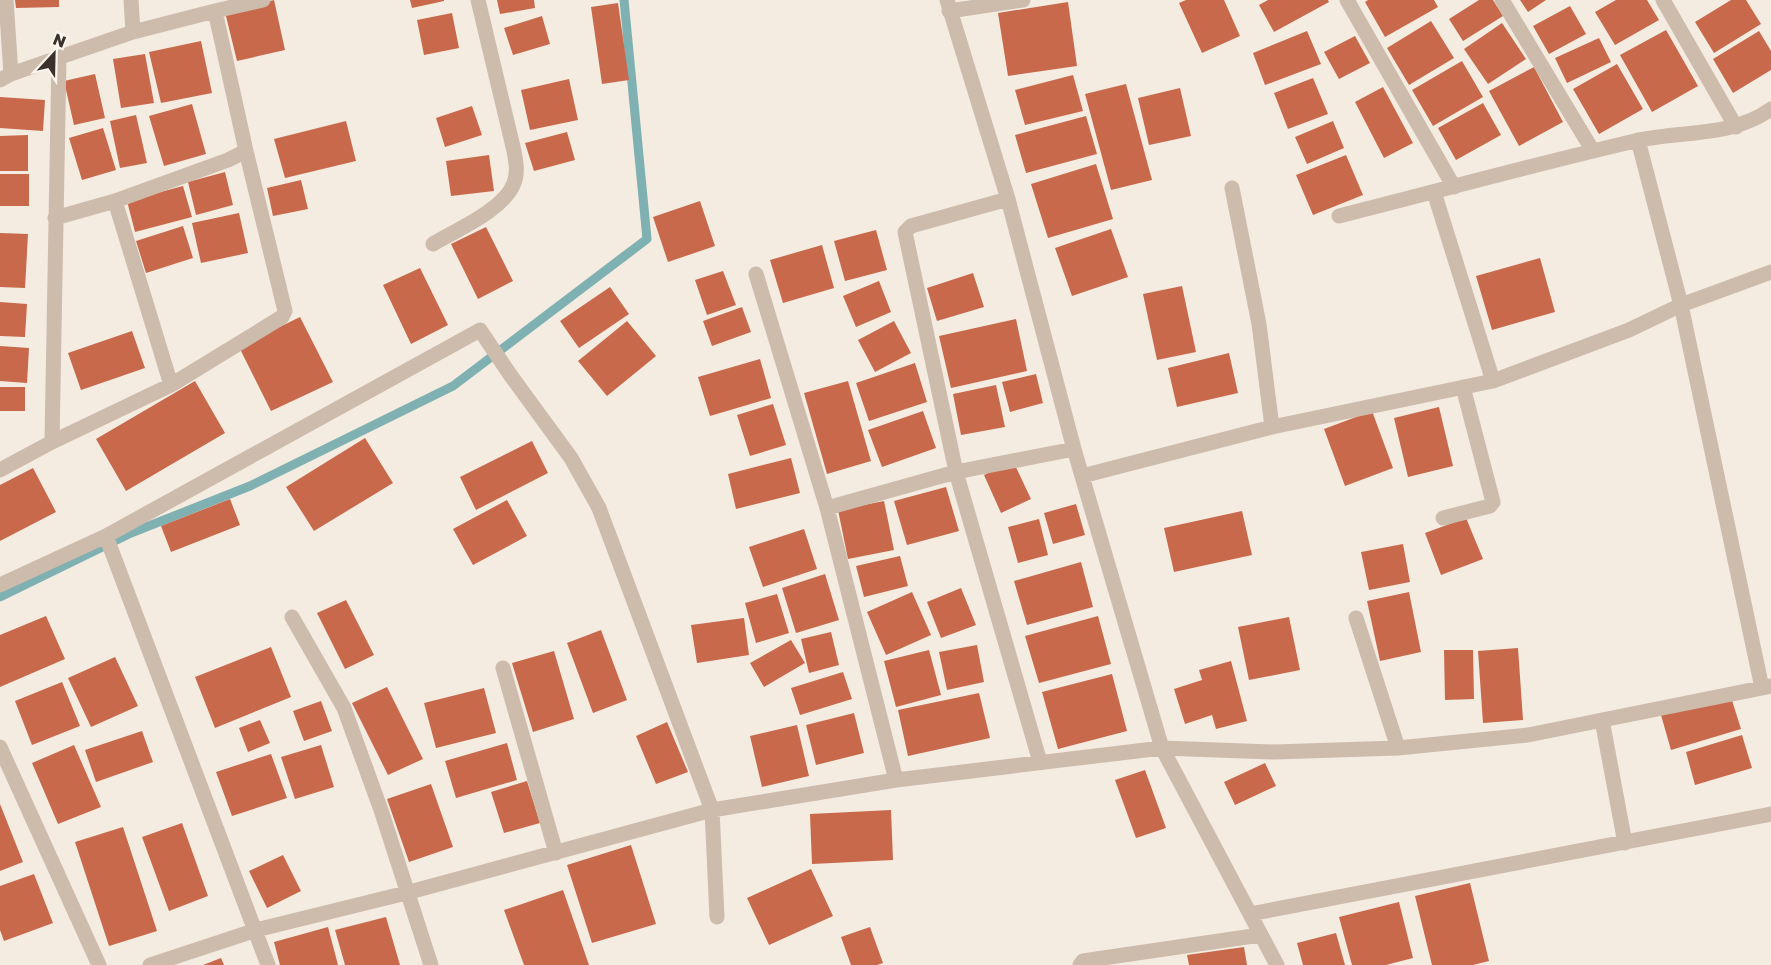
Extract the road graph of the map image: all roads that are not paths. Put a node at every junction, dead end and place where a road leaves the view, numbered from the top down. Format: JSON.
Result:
{"nodes":[{"id":1,"x":6,"y":0,"type":"edge"},
{"id":2,"x":130,"y":0,"type":"edge"},
{"id":3,"x":263,"y":0,"type":"edge"},
{"id":4,"x":478,"y":0,"type":"edge"},
{"id":5,"x":1023,"y":0,"type":"edge"},
{"id":6,"x":1347,"y":0,"type":"edge"},
{"id":7,"x":1502,"y":0,"type":"edge"},
{"id":8,"x":1663,"y":0,"type":"edge"},
{"id":9,"x":948,"y":5,"type":"edge"},
{"id":10,"x":215,"y":11,"type":"junction"},
{"id":11,"x":133,"y":32,"type":"junction"},
{"id":12,"x":59,"y":57,"type":"junction"},
{"id":13,"x":6,"y":77,"type":"edge"},
{"id":14,"x":1771,"y":109,"type":"edge"},
{"id":15,"x":1736,"y":127,"type":"junction"},
{"id":16,"x":1638,"y":140,"type":"junction"},
{"id":17,"x":1593,"y":151,"type":"junction"},
{"id":18,"x":246,"y":152,"type":"junction"},
{"id":19,"x":1454,"y":187,"type":"junction"},
{"id":20,"x":1232,"y":188,"type":"dead end"},
{"id":21,"x":1434,"y":192,"type":"junction"},
{"id":22,"x":1008,"y":199,"type":"junction"},
{"id":23,"x":115,"y":201,"type":"junction"},
{"id":24,"x":1339,"y":216,"type":"dead end"},
{"id":25,"x":55,"y":218,"type":"junction"},
{"id":26,"x":433,"y":244,"type":"dead end"},
{"id":27,"x":1771,"y":272,"type":"edge"},
{"id":28,"x":756,"y":274,"type":"dead end"},
{"id":29,"x":1681,"y":305,"type":"junction"},
{"id":30,"x":1493,"y":381,"type":"junction"},
{"id":31,"x":171,"y":386,"type":"junction"},
{"id":32,"x":1463,"y":387,"type":"junction"},
{"id":33,"x":1272,"y":427,"type":"junction"},
{"id":34,"x":52,"y":442,"type":"junction"},
{"id":35,"x":1074,"y":449,"type":"junction"},
{"id":36,"x":0,"y":470,"type":"edge"},
{"id":37,"x":956,"y":472,"type":"junction"},
{"id":38,"x":1082,"y":476,"type":"junction"},
{"id":39,"x":827,"y":508,"type":"junction"},
{"id":40,"x":1443,"y":518,"type":"dead end"},
{"id":41,"x":108,"y":542,"type":"junction"},
{"id":42,"x":0,"y":585,"type":"edge"},
{"id":43,"x":292,"y":617,"type":"dead end"},
{"id":44,"x":1356,"y":618,"type":"dead end"},
{"id":45,"x":503,"y":668,"type":"dead end"},
{"id":46,"x":1767,"y":687,"type":"edge"},
{"id":47,"x":1602,"y":720,"type":"junction"},
{"id":48,"x":0,"y":747,"type":"edge"},
{"id":49,"x":1161,"y":748,"type":"junction"},
{"id":50,"x":1398,"y":748,"type":"junction"},
{"id":51,"x":1040,"y":762,"type":"junction"},
{"id":52,"x":896,"y":780,"type":"junction"},
{"id":53,"x":712,"y":810,"type":"junction"},
{"id":54,"x":1771,"y":814,"type":"edge"},
{"id":55,"x":1625,"y":843,"type":"junction"},
{"id":56,"x":556,"y":853,"type":"junction"},
{"id":57,"x":406,"y":893,"type":"junction"},
{"id":58,"x":1250,"y":914,"type":"junction"},
{"id":59,"x":717,"y":917,"type":"dead end"},
{"id":60,"x":256,"y":930,"type":"junction"},
{"id":61,"x":1260,"y":935,"type":"junction"},
{"id":62,"x":99,"y":965,"type":"edge"},
{"id":63,"x":150,"y":965,"type":"edge"},
{"id":64,"x":268,"y":965,"type":"edge"},
{"id":65,"x":430,"y":965,"type":"edge"},
{"id":66,"x":1080,"y":965,"type":"edge"},
{"id":67,"x":1277,"y":965,"type":"edge"}],
"edges":[{"from":1,"to":13,"type":"street"},
{"from":2,"to":11,"type":"street"},
{"from":3,"to":10,"type":"street"},
{"from":4,"to":26,"type":"street"},
{"from":5,"to":9,"type":"street"},
{"from":6,"to":19,"type":"street"},
{"from":7,"to":17,"type":"street"},
{"from":8,"to":15,"type":"street"},
{"from":9,"to":22,"type":"street"},
{"from":10,"to":11,"type":"street"},
{"from":10,"to":18,"type":"street"},
{"from":11,"to":12,"type":"street"},
{"from":12,"to":13,"type":"street"},
{"from":12,"to":25,"type":"street"},
{"from":14,"to":15,"type":"street"},
{"from":15,"to":16,"type":"street"},
{"from":16,"to":17,"type":"street"},
{"from":16,"to":29,"type":"street"},
{"from":17,"to":19,"type":"street"},
{"from":18,"to":23,"type":"street"},
{"from":18,"to":31,"type":"street"},
{"from":19,"to":21,"type":"street"},
{"from":20,"to":33,"type":"street"},
{"from":21,"to":24,"type":"street"},
{"from":21,"to":30,"type":"street"},
{"from":22,"to":35,"type":"street"},
{"from":22,"to":37,"type":"street"},
{"from":23,"to":25,"type":"street"},
{"from":23,"to":31,"type":"street"},
{"from":25,"to":34,"type":"street"},
{"from":27,"to":29,"type":"street"},
{"from":28,"to":39,"type":"street"},
{"from":29,"to":30,"type":"street"},
{"from":29,"to":46,"type":"street"},
{"from":30,"to":32,"type":"street"},
{"from":31,"to":34,"type":"street"},
{"from":32,"to":33,"type":"street"},
{"from":32,"to":40,"type":"street"},
{"from":33,"to":38,"type":"street"},
{"from":34,"to":36,"type":"street"},
{"from":35,"to":37,"type":"street"},
{"from":35,"to":38,"type":"street"},
{"from":37,"to":39,"type":"street"},
{"from":37,"to":51,"type":"street"},
{"from":38,"to":49,"type":"street"},
{"from":39,"to":52,"type":"street"},
{"from":41,"to":42,"type":"street"},
{"from":41,"to":53,"type":"street"},
{"from":41,"to":60,"type":"street"},
{"from":43,"to":57,"type":"street"},
{"from":44,"to":50,"type":"street"},
{"from":45,"to":56,"type":"street"},
{"from":46,"to":47,"type":"street"},
{"from":47,"to":50,"type":"street"},
{"from":47,"to":55,"type":"street"},
{"from":48,"to":62,"type":"street"},
{"from":49,"to":50,"type":"street"},
{"from":49,"to":51,"type":"street"},
{"from":49,"to":58,"type":"street"},
{"from":51,"to":52,"type":"street"},
{"from":52,"to":53,"type":"street"},
{"from":53,"to":56,"type":"street"},
{"from":53,"to":59,"type":"street"},
{"from":54,"to":55,"type":"street"},
{"from":55,"to":58,"type":"street"},
{"from":56,"to":57,"type":"street"},
{"from":57,"to":60,"type":"street"},
{"from":57,"to":65,"type":"street"},
{"from":58,"to":61,"type":"street"},
{"from":60,"to":63,"type":"street"},
{"from":60,"to":64,"type":"street"},
{"from":61,"to":66,"type":"street"},
{"from":61,"to":67,"type":"street"}]}
